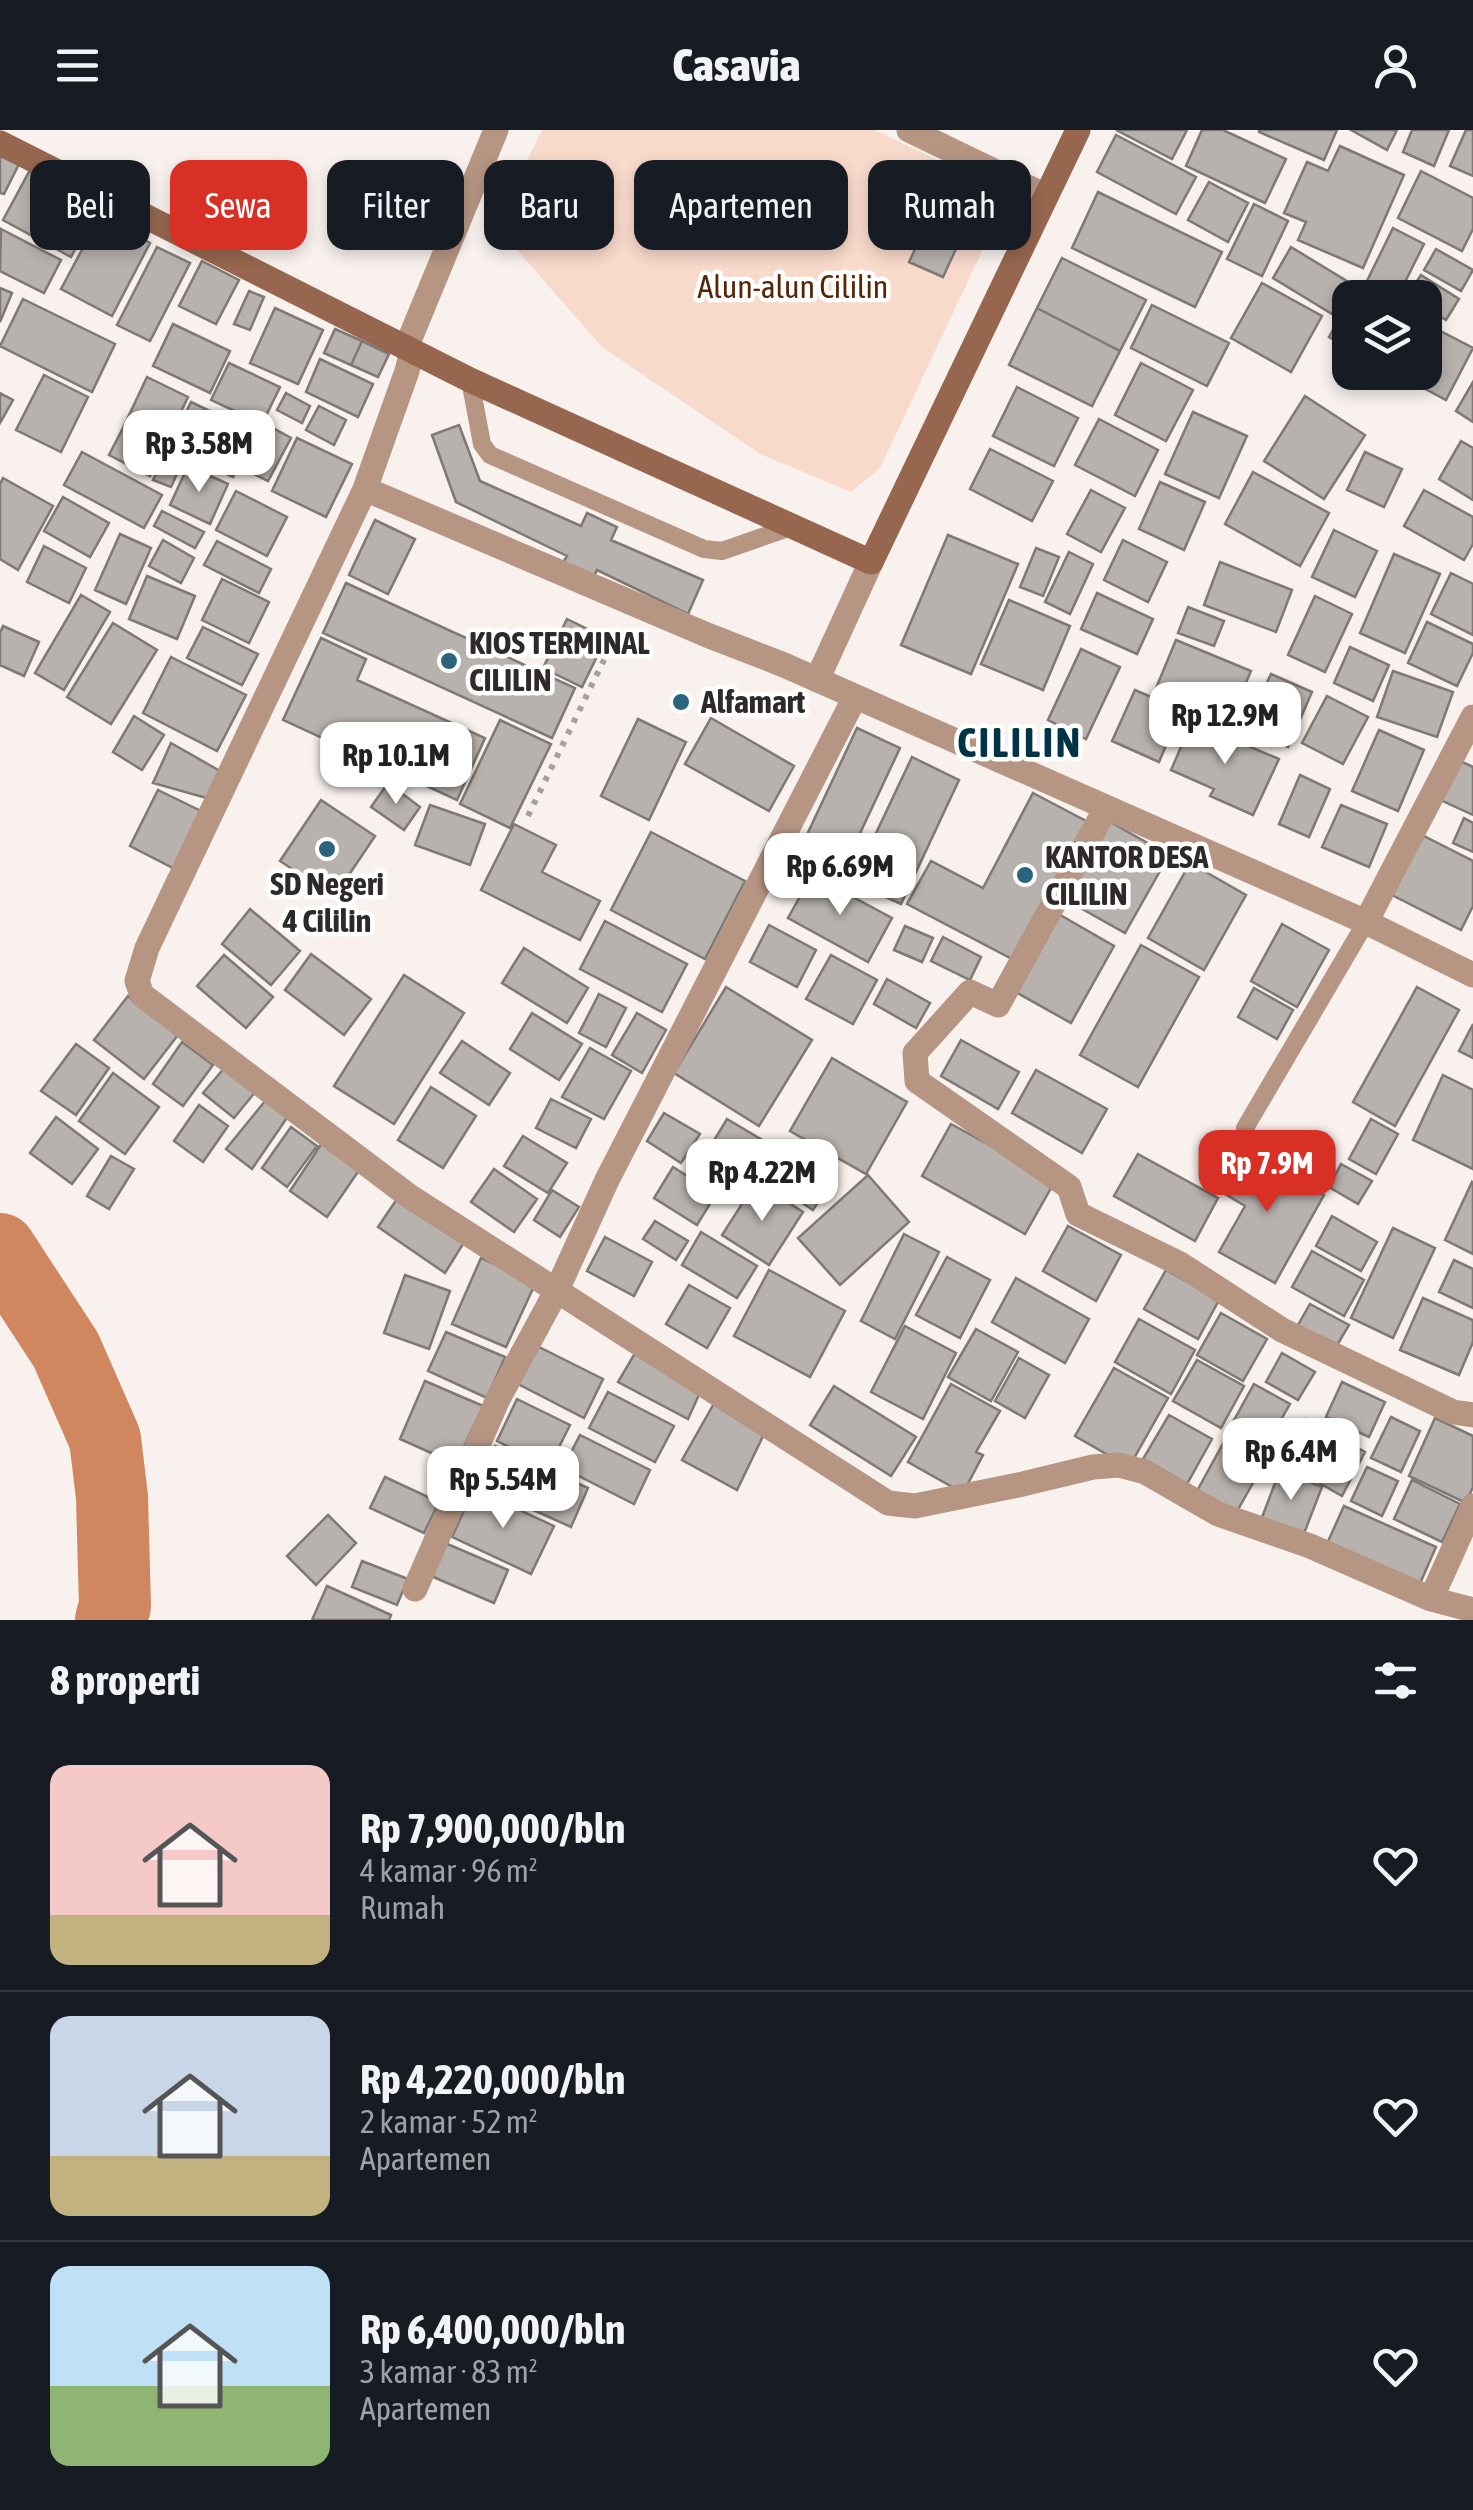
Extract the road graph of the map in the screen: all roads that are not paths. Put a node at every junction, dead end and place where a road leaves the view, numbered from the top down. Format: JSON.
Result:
{"nodes":[{"id":1,"x":496,"y":130,"type":"edge"},
{"id":2,"x":909,"y":130,"type":"edge"},
{"id":3,"x":1078,"y":130,"type":"edge"},
{"id":4,"x":0,"y":143,"type":"edge"},
{"id":5,"x":1046,"y":196,"type":"junction"},
{"id":6,"x":406,"y":348,"type":"junction"},
{"id":7,"x":470,"y":380,"type":"junction"},
{"id":8,"x":366,"y":490,"type":"junction"},
{"id":9,"x":791,"y":527,"type":"junction"},
{"id":10,"x":871,"y":562,"type":"junction"},
{"id":11,"x":817,"y":680,"type":"junction"},
{"id":12,"x":855,"y":696,"type":"junction"},
{"id":13,"x":1473,"y":717,"type":"edge"},
{"id":14,"x":1106,"y":808,"type":"junction"},
{"id":15,"x":1366,"y":922,"type":"junction"},
{"id":16,"x":1473,"y":975,"type":"edge"},
{"id":17,"x":1245,"y":1128,"type":"dead end"},
{"id":18,"x":557,"y":1290,"type":"junction"},
{"id":19,"x":1473,"y":1415,"type":"edge"},
{"id":20,"x":1473,"y":1506,"type":"edge"},
{"id":21,"x":415,"y":1589,"type":"dead end"},
{"id":22,"x":1431,"y":1599,"type":"junction"},
{"id":23,"x":1473,"y":1610,"type":"edge"}],
"edges":[{"from":1,"to":6,"type":"street"},
{"from":2,"to":5,"type":"street"},
{"from":3,"to":5,"type":"main road"},
{"from":4,"to":6,"type":"main road"},
{"from":5,"to":10,"type":"main road"},
{"from":6,"to":7,"type":"main road"},
{"from":6,"to":8,"type":"street"},
{"from":7,"to":9,"type":"main road"},
{"from":7,"to":9,"type":"lane"},
{"from":8,"to":11,"type":"street"},
{"from":8,"to":18,"type":"street"},
{"from":9,"to":10,"type":"main road"},
{"from":10,"to":11,"type":"street"},
{"from":11,"to":12,"type":"street"},
{"from":12,"to":14,"type":"street"},
{"from":12,"to":18,"type":"street"},
{"from":13,"to":15,"type":"street"},
{"from":14,"to":15,"type":"street"},
{"from":14,"to":19,"type":"street"},
{"from":15,"to":16,"type":"street"},
{"from":15,"to":17,"type":"lane"},
{"from":18,"to":21,"type":"street"},
{"from":18,"to":22,"type":"street"},
{"from":20,"to":22,"type":"street"},
{"from":22,"to":23,"type":"street"}]}
